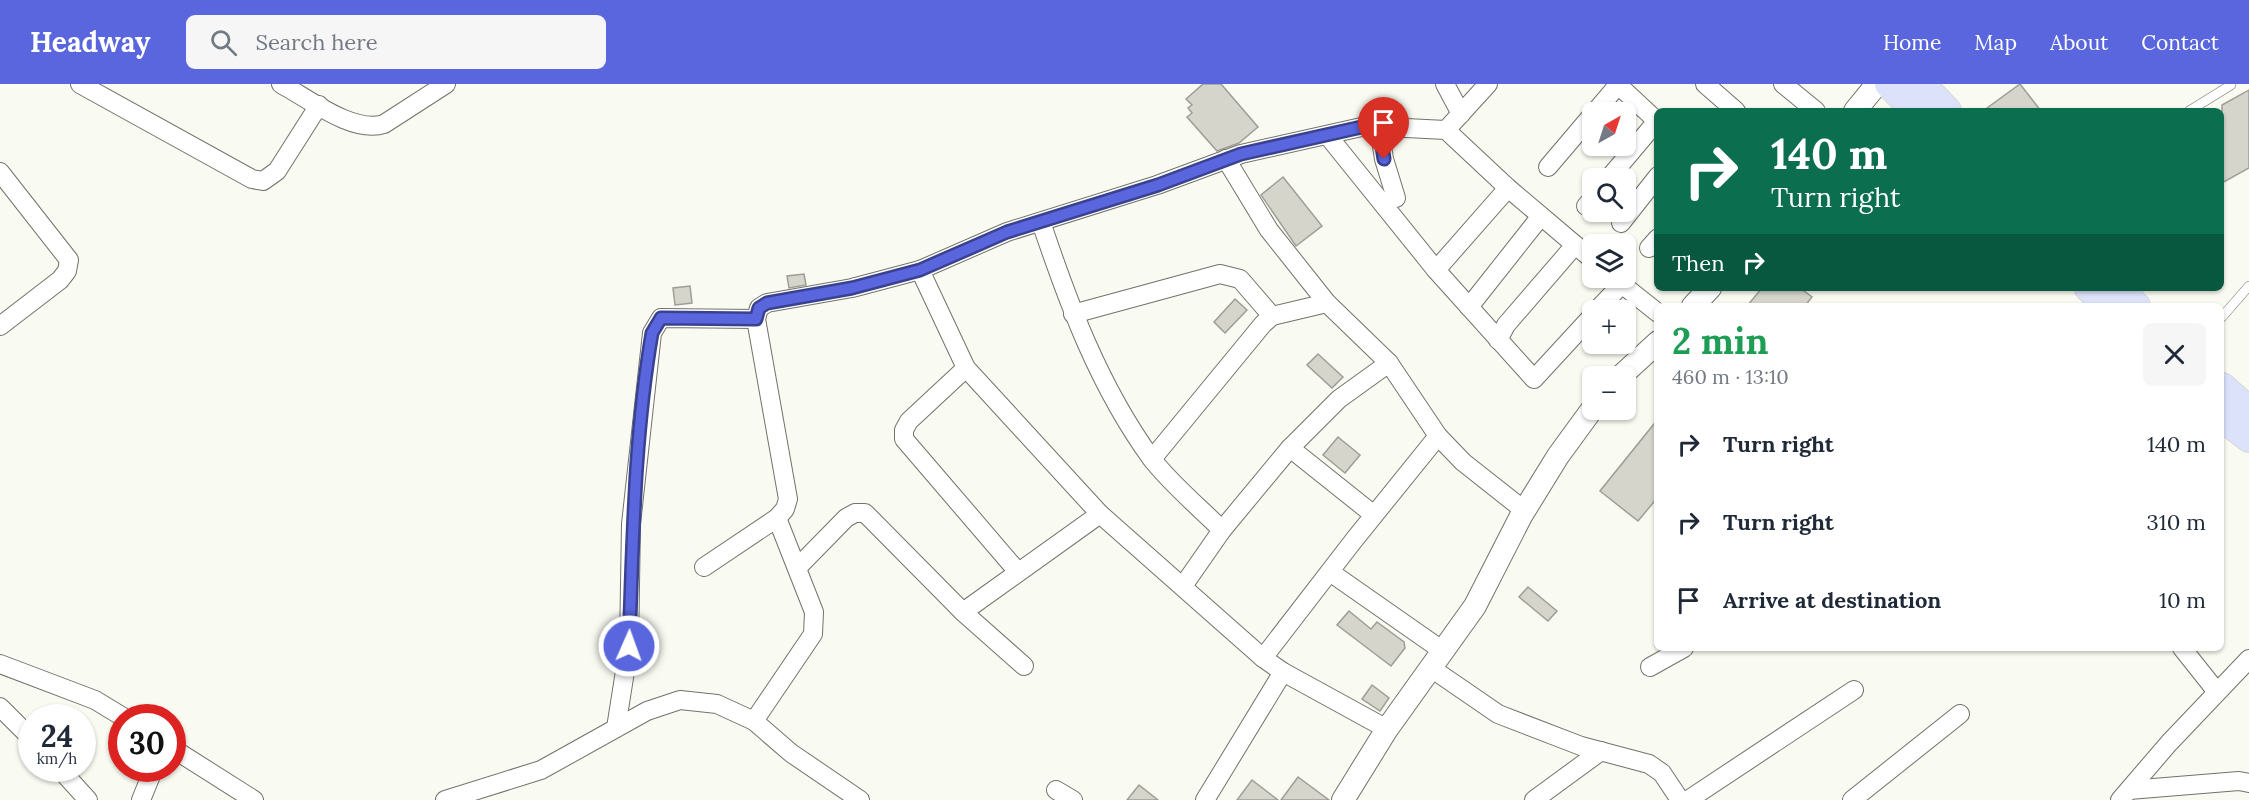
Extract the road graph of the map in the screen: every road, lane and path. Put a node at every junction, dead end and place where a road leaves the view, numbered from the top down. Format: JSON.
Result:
{"nodes":[{"id":1,"x":80,"y":84,"type":"edge"},
{"id":2,"x":281,"y":84,"type":"edge"},
{"id":3,"x":446,"y":84,"type":"edge"},
{"id":4,"x":1445,"y":84,"type":"edge"},
{"id":5,"x":1488,"y":84,"type":"edge"},
{"id":6,"x":1705,"y":84,"type":"edge"},
{"id":7,"x":1783,"y":84,"type":"edge"},
{"id":8,"x":1877,"y":84,"type":"edge"},
{"id":9,"x":1889,"y":84,"type":"edge"},
{"id":10,"x":1921,"y":84,"type":"edge"},
{"id":11,"x":1617,"y":85,"type":"edge"},
{"id":12,"x":2231,"y":85,"type":"edge"},
{"id":13,"x":1603,"y":102,"type":"edge"},
{"id":14,"x":319,"y":105,"type":"junction"},
{"id":15,"x":1733,"y":108,"type":"edge"},
{"id":16,"x":1812,"y":108,"type":"edge"},
{"id":17,"x":1857,"y":108,"type":"edge"},
{"id":18,"x":1913,"y":108,"type":"edge"},
{"id":19,"x":1944,"y":108,"type":"edge"},
{"id":20,"x":2194,"y":108,"type":"edge"},
{"id":21,"x":1461,"y":114,"type":"junction"},
{"id":22,"x":1654,"y":119,"type":"edge"},
{"id":23,"x":1654,"y":126,"type":"edge"},
{"id":24,"x":1379,"y":127,"type":"junction"},
{"id":25,"x":1582,"y":127,"type":"edge"},
{"id":26,"x":1446,"y":130,"type":"junction"},
{"id":27,"x":1328,"y":136,"type":"junction"},
{"id":28,"x":1226,"y":159,"type":"junction"},
{"id":29,"x":1548,"y":167,"type":"dead end"},
{"id":30,"x":1618,"y":168,"type":"edge"},
{"id":31,"x":0,"y":172,"type":"edge"},
{"id":32,"x":1654,"y":181,"type":"edge"},
{"id":33,"x":1508,"y":188,"type":"junction"},
{"id":34,"x":1396,"y":198,"type":"dead end"},
{"id":35,"x":1541,"y":216,"type":"junction"},
{"id":36,"x":1041,"y":222,"type":"junction"},
{"id":37,"x":1621,"y":223,"type":"dead end"},
{"id":38,"x":1575,"y":245,"type":"junction"},
{"id":39,"x":1582,"y":251,"type":"edge"},
{"id":40,"x":920,"y":270,"type":"junction"},
{"id":41,"x":1436,"y":270,"type":"junction"},
{"id":42,"x":2249,"y":286,"type":"edge"},
{"id":43,"x":1627,"y":288,"type":"edge"},
{"id":44,"x":1707,"y":291,"type":"edge"},
{"id":45,"x":2093,"y":291,"type":"edge"},
{"id":46,"x":2121,"y":291,"type":"edge"},
{"id":47,"x":1327,"y":303,"type":"junction"},
{"id":48,"x":1696,"y":303,"type":"edge"},
{"id":49,"x":2104,"y":303,"type":"edge"},
{"id":50,"x":2133,"y":303,"type":"edge"},
{"id":51,"x":1469,"y":307,"type":"junction"},
{"id":52,"x":1654,"y":309,"type":"edge"},
{"id":53,"x":1073,"y":314,"type":"junction"},
{"id":54,"x":2224,"y":315,"type":"edge"},
{"id":55,"x":1272,"y":316,"type":"junction"},
{"id":56,"x":756,"y":319,"type":"junction"},
{"id":57,"x":0,"y":326,"type":"edge"},
{"id":58,"x":1582,"y":327,"type":"edge"},
{"id":59,"x":1502,"y":332,"type":"junction"},
{"id":60,"x":1654,"y":346,"type":"edge"},
{"id":61,"x":1389,"y":363,"type":"junction"},
{"id":62,"x":1632,"y":366,"type":"edge"},
{"id":63,"x":966,"y":368,"type":"junction"},
{"id":64,"x":2224,"y":389,"type":"edge"},
{"id":65,"x":2249,"y":411,"type":"edge"},
{"id":66,"x":2224,"y":419,"type":"edge"},
{"id":67,"x":1584,"y":420,"type":"edge"},
{"id":68,"x":1438,"y":436,"type":"junction"},
{"id":69,"x":2249,"y":438,"type":"edge"},
{"id":70,"x":1290,"y":448,"type":"junction"},
{"id":71,"x":1152,"y":459,"type":"junction"},
{"id":72,"x":1525,"y":511,"type":"junction"},
{"id":73,"x":1100,"y":514,"type":"junction"},
{"id":74,"x":1374,"y":515,"type":"junction"},
{"id":75,"x":777,"y":518,"type":"junction"},
{"id":76,"x":1222,"y":530,"type":"junction"},
{"id":77,"x":704,"y":567,"type":"dead end"},
{"id":78,"x":797,"y":568,"type":"junction"},
{"id":79,"x":1018,"y":572,"type":"junction"},
{"id":80,"x":1330,"y":572,"type":"junction"},
{"id":81,"x":1183,"y":586,"type":"junction"},
{"id":82,"x":963,"y":612,"type":"junction"},
{"id":83,"x":1679,"y":651,"type":"edge"},
{"id":84,"x":2184,"y":651,"type":"edge"},
{"id":85,"x":1263,"y":658,"type":"junction"},
{"id":86,"x":2249,"y":659,"type":"edge"},
{"id":87,"x":1437,"y":660,"type":"junction"},
{"id":88,"x":0,"y":664,"type":"edge"},
{"id":89,"x":1024,"y":666,"type":"dead end"},
{"id":90,"x":1650,"y":667,"type":"dead end"},
{"id":91,"x":1283,"y":672,"type":"junction"},
{"id":92,"x":1854,"y":690,"type":"dead end"},
{"id":93,"x":2217,"y":692,"type":"junction"},
{"id":94,"x":0,"y":707,"type":"edge"},
{"id":95,"x":108,"y":708,"type":"edge"},
{"id":96,"x":1960,"y":714,"type":"dead end"},
{"id":97,"x":754,"y":722,"type":"junction"},
{"id":98,"x":18,"y":725,"type":"edge"},
{"id":99,"x":616,"y":728,"type":"junction"},
{"id":100,"x":1387,"y":729,"type":"junction"},
{"id":101,"x":1601,"y":752,"type":"junction"},
{"id":102,"x":186,"y":757,"type":"edge"},
{"id":103,"x":72,"y":782,"type":"edge"},
{"id":104,"x":148,"y":782,"type":"edge"},
{"id":105,"x":2249,"y":783,"type":"edge"},
{"id":106,"x":1056,"y":790,"type":"dead end"},
{"id":107,"x":2125,"y":795,"type":"edge"},
{"id":108,"x":856,"y":799,"type":"edge"},
{"id":109,"x":88,"y":800,"type":"edge"},
{"id":110,"x":141,"y":800,"type":"edge"},
{"id":111,"x":254,"y":800,"type":"edge"},
{"id":112,"x":445,"y":800,"type":"edge"},
{"id":113,"x":1073,"y":800,"type":"edge"},
{"id":114,"x":1205,"y":800,"type":"edge"},
{"id":115,"x":1343,"y":800,"type":"edge"},
{"id":116,"x":1534,"y":800,"type":"edge"},
{"id":117,"x":1680,"y":800,"type":"edge"},
{"id":118,"x":1688,"y":800,"type":"edge"},
{"id":119,"x":1852,"y":800,"type":"edge"}],
"edges":[{"from":1,"to":14,"type":"street"},
{"from":2,"to":14,"type":"street"},
{"from":3,"to":14,"type":"street"},
{"from":4,"to":21,"type":"street"},
{"from":5,"to":21,"type":"street"},
{"from":6,"to":15,"type":"street"},
{"from":7,"to":16,"type":"street"},
{"from":8,"to":17,"type":"street"},
{"from":9,"to":18,"type":"main road"},
{"from":10,"to":19,"type":"main road"},
{"from":11,"to":13,"type":"street"},
{"from":11,"to":22,"type":"street"},
{"from":12,"to":20,"type":"lane"},
{"from":21,"to":26,"type":"street"},
{"from":23,"to":30,"type":"street"},
{"from":24,"to":26,"type":"street"},
{"from":24,"to":27,"type":"street"},
{"from":24,"to":34,"type":"street"},
{"from":25,"to":29,"type":"street"},
{"from":26,"to":33,"type":"street"},
{"from":27,"to":28,"type":"street"},
{"from":27,"to":41,"type":"street"},
{"from":28,"to":36,"type":"street"},
{"from":28,"to":47,"type":"street"},
{"from":31,"to":57,"type":"street"},
{"from":32,"to":37,"type":"street"},
{"from":33,"to":35,"type":"street"},
{"from":33,"to":41,"type":"street"},
{"from":35,"to":38,"type":"street"},
{"from":35,"to":51,"type":"street"},
{"from":36,"to":40,"type":"street"},
{"from":36,"to":53,"type":"street"},
{"from":38,"to":39,"type":"street"},
{"from":38,"to":59,"type":"street"},
{"from":40,"to":56,"type":"street"},
{"from":40,"to":63,"type":"street"},
{"from":41,"to":51,"type":"street"},
{"from":42,"to":54,"type":"lane"},
{"from":43,"to":52,"type":"street"},
{"from":44,"to":48,"type":"street"},
{"from":45,"to":49,"type":"main road"},
{"from":46,"to":50,"type":"main road"},
{"from":47,"to":55,"type":"street"},
{"from":47,"to":61,"type":"street"},
{"from":51,"to":59,"type":"street"},
{"from":53,"to":55,"type":"street"},
{"from":53,"to":71,"type":"street"},
{"from":55,"to":71,"type":"street"},
{"from":56,"to":75,"type":"street"},
{"from":56,"to":99,"type":"street"},
{"from":58,"to":59,"type":"street"},
{"from":60,"to":62,"type":"street"},
{"from":61,"to":68,"type":"street"},
{"from":61,"to":70,"type":"street"},
{"from":63,"to":73,"type":"street"},
{"from":63,"to":79,"type":"street"},
{"from":64,"to":65,"type":"main road"},
{"from":66,"to":69,"type":"main road"},
{"from":67,"to":72,"type":"street"},
{"from":68,"to":72,"type":"street"},
{"from":68,"to":74,"type":"street"},
{"from":70,"to":74,"type":"street"},
{"from":70,"to":76,"type":"street"},
{"from":71,"to":76,"type":"street"},
{"from":72,"to":87,"type":"street"},
{"from":73,"to":79,"type":"street"},
{"from":73,"to":81,"type":"street"},
{"from":74,"to":80,"type":"street"},
{"from":75,"to":77,"type":"street"},
{"from":75,"to":78,"type":"street"},
{"from":76,"to":81,"type":"street"},
{"from":78,"to":82,"type":"street"},
{"from":78,"to":97,"type":"street"},
{"from":79,"to":82,"type":"street"},
{"from":80,"to":85,"type":"street"},
{"from":80,"to":87,"type":"street"},
{"from":81,"to":85,"type":"street"},
{"from":82,"to":89,"type":"street"},
{"from":83,"to":90,"type":"street"},
{"from":84,"to":93,"type":"street"},
{"from":85,"to":91,"type":"street"},
{"from":86,"to":93,"type":"street"},
{"from":87,"to":100,"type":"street"},
{"from":87,"to":101,"type":"street"},
{"from":88,"to":95,"type":"street"},
{"from":91,"to":100,"type":"street"},
{"from":91,"to":114,"type":"street"},
{"from":92,"to":118,"type":"street"},
{"from":93,"to":107,"type":"street"},
{"from":94,"to":98,"type":"street"},
{"from":96,"to":119,"type":"street"},
{"from":97,"to":99,"type":"street"},
{"from":97,"to":108,"type":"street"},
{"from":99,"to":112,"type":"street"},
{"from":100,"to":115,"type":"street"},
{"from":101,"to":116,"type":"street"},
{"from":101,"to":117,"type":"street"},
{"from":102,"to":111,"type":"street"},
{"from":103,"to":109,"type":"street"},
{"from":104,"to":110,"type":"street"},
{"from":105,"to":107,"type":"street"},
{"from":106,"to":113,"type":"street"}]}
